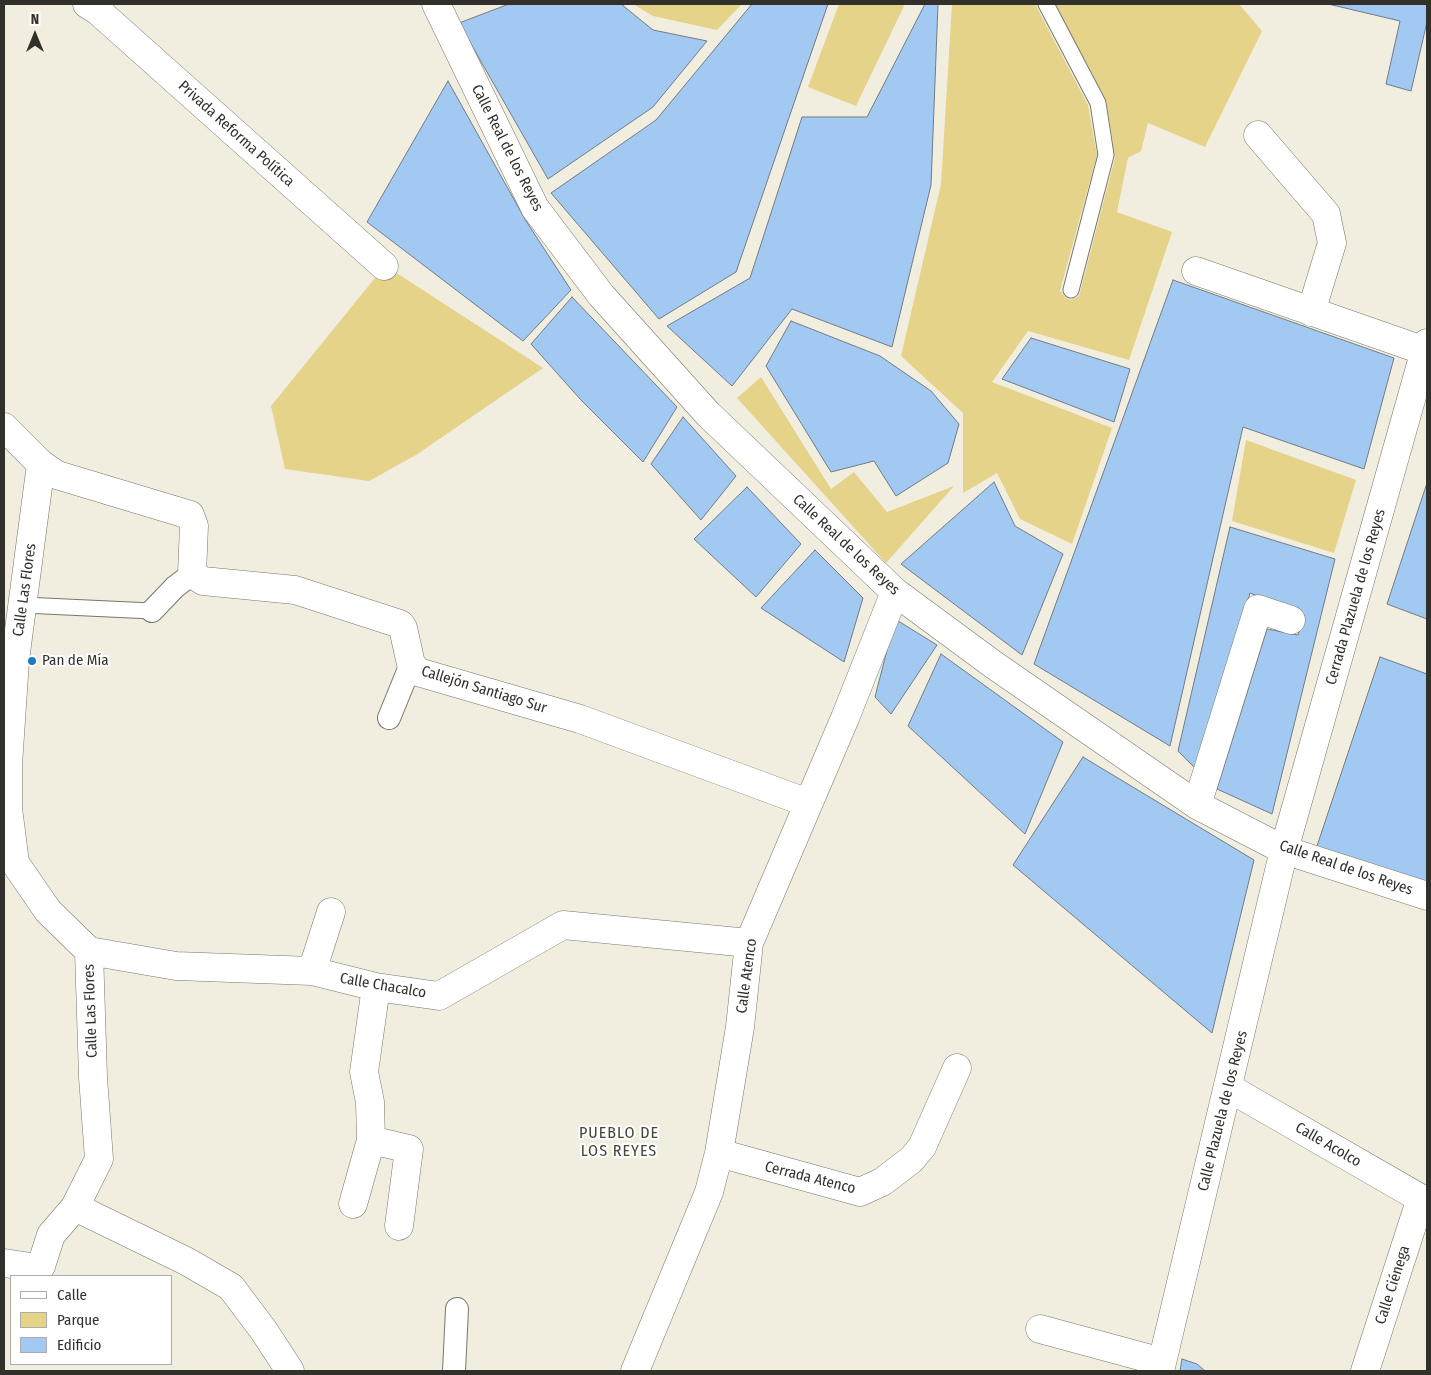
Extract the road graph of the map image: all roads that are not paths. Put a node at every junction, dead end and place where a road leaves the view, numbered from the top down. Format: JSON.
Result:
{"nodes":[{"id":1,"x":87,"y":4,"type":"edge"},
{"id":2,"x":438,"y":4,"type":"edge"},
{"id":3,"x":1046,"y":4,"type":"edge"},
{"id":4,"x":1258,"y":135,"type":"dead end"},
{"id":5,"x":384,"y":266,"type":"dead end"},
{"id":6,"x":1196,"y":271,"type":"dead end"},
{"id":7,"x":1071,"y":290,"type":"dead end"},
{"id":8,"x":1311,"y":312,"type":"junction"},
{"id":9,"x":1426,"y":347,"type":"edge"},
{"id":10,"x":4,"y":427,"type":"edge"},
{"id":11,"x":41,"y":464,"type":"junction"},
{"id":12,"x":192,"y":574,"type":"junction"},
{"id":13,"x":895,"y":592,"type":"junction"},
{"id":14,"x":23,"y":605,"type":"junction"},
{"id":15,"x":152,"y":611,"type":"joint"},
{"id":16,"x":1291,"y":620,"type":"dead end"},
{"id":17,"x":411,"y":664,"type":"junction"},
{"id":18,"x":389,"y":718,"type":"dead end"},
{"id":19,"x":808,"y":803,"type":"junction"},
{"id":20,"x":1198,"y":805,"type":"junction"},
{"id":21,"x":6,"y":808,"type":"edge"},
{"id":22,"x":1284,"y":850,"type":"junction"},
{"id":23,"x":1427,"y":896,"type":"edge"},
{"id":24,"x":331,"y":912,"type":"dead end"},
{"id":25,"x":749,"y":943,"type":"junction"},
{"id":26,"x":90,"y":951,"type":"junction"},
{"id":27,"x":312,"y":971,"type":"junction"},
{"id":28,"x":376,"y":987,"type":"junction"},
{"id":29,"x":957,"y":1068,"type":"dead end"},
{"id":30,"x":1229,"y":1088,"type":"junction"},
{"id":31,"x":371,"y":1140,"type":"junction"},
{"id":32,"x":719,"y":1153,"type":"junction"},
{"id":33,"x":1424,"y":1200,"type":"edge"},
{"id":34,"x":353,"y":1204,"type":"dead end"},
{"id":35,"x":75,"y":1206,"type":"junction"},
{"id":36,"x":399,"y":1226,"type":"dead end"},
{"id":37,"x":4,"y":1263,"type":"edge"},
{"id":38,"x":457,"y":1309,"type":"dead end"},
{"id":39,"x":1040,"y":1329,"type":"dead end"},
{"id":40,"x":1161,"y":1367,"type":"edge"},
{"id":41,"x":290,"y":1371,"type":"edge"},
{"id":42,"x":454,"y":1371,"type":"edge"},
{"id":43,"x":635,"y":1371,"type":"edge"},
{"id":44,"x":1365,"y":1371,"type":"edge"}],
"edges":[{"from":1,"to":5,"type":"street","name":"Privada Reforma Política"},
{"from":2,"to":13,"type":"street","name":"Calle Real de los Reyes"},
{"from":3,"to":7,"type":"lane"},
{"from":4,"to":8,"type":"street"},
{"from":6,"to":8,"type":"street"},
{"from":8,"to":9,"type":"street"},
{"from":9,"to":22,"type":"street","name":"Cerrada Plazuela de los Reyes"},
{"from":10,"to":11,"type":"street"},
{"from":11,"to":12,"type":"street"},
{"from":11,"to":14,"type":"street","name":"Calle Las Flores"},
{"from":12,"to":15,"type":"street"},
{"from":12,"to":17,"type":"street","name":"Callejón Santiago Sur"},
{"from":13,"to":19,"type":"street","name":"Calle Atenco"},
{"from":13,"to":20,"type":"street","name":"Calle Real de los Reyes"},
{"from":14,"to":15,"type":"lane"},
{"from":14,"to":21,"type":"street","name":"Calle Las Flores"},
{"from":16,"to":20,"type":"street"},
{"from":17,"to":18,"type":"street"},
{"from":17,"to":19,"type":"street","name":"Callejón Santiago Sur"},
{"from":19,"to":25,"type":"street","name":"Calle Atenco"},
{"from":20,"to":22,"type":"street","name":"Calle Real de los Reyes"},
{"from":21,"to":26,"type":"street","name":"Calle Las Flores"},
{"from":22,"to":23,"type":"street","name":"Calle Real de los Reyes"},
{"from":22,"to":30,"type":"street","name":"Calle Plazuela de los Reyes"},
{"from":24,"to":27,"type":"street"},
{"from":25,"to":28,"type":"street","name":"Calle Chacalco"},
{"from":25,"to":32,"type":"street","name":"Calle Atenco"},
{"from":26,"to":27,"type":"street","name":"Calle Chacalco"},
{"from":26,"to":35,"type":"street","name":"Calle Las Flores"},
{"from":27,"to":28,"type":"street","name":"Calle Chacalco"},
{"from":28,"to":31,"type":"street"},
{"from":29,"to":32,"type":"street","name":"Cerrada Atenco"},
{"from":30,"to":33,"type":"street","name":"Calle Acolco"},
{"from":30,"to":40,"type":"street","name":"Calle Plazuela de los Reyes"},
{"from":31,"to":34,"type":"street"},
{"from":31,"to":36,"type":"street"},
{"from":32,"to":43,"type":"street","name":"Calle Atenco"},
{"from":33,"to":44,"type":"street","name":"Calle Ciénega"},
{"from":35,"to":37,"type":"street","name":"Calle Las Flores"},
{"from":35,"to":41,"type":"street"},
{"from":38,"to":42,"type":"street"},
{"from":39,"to":40,"type":"street"}]}
